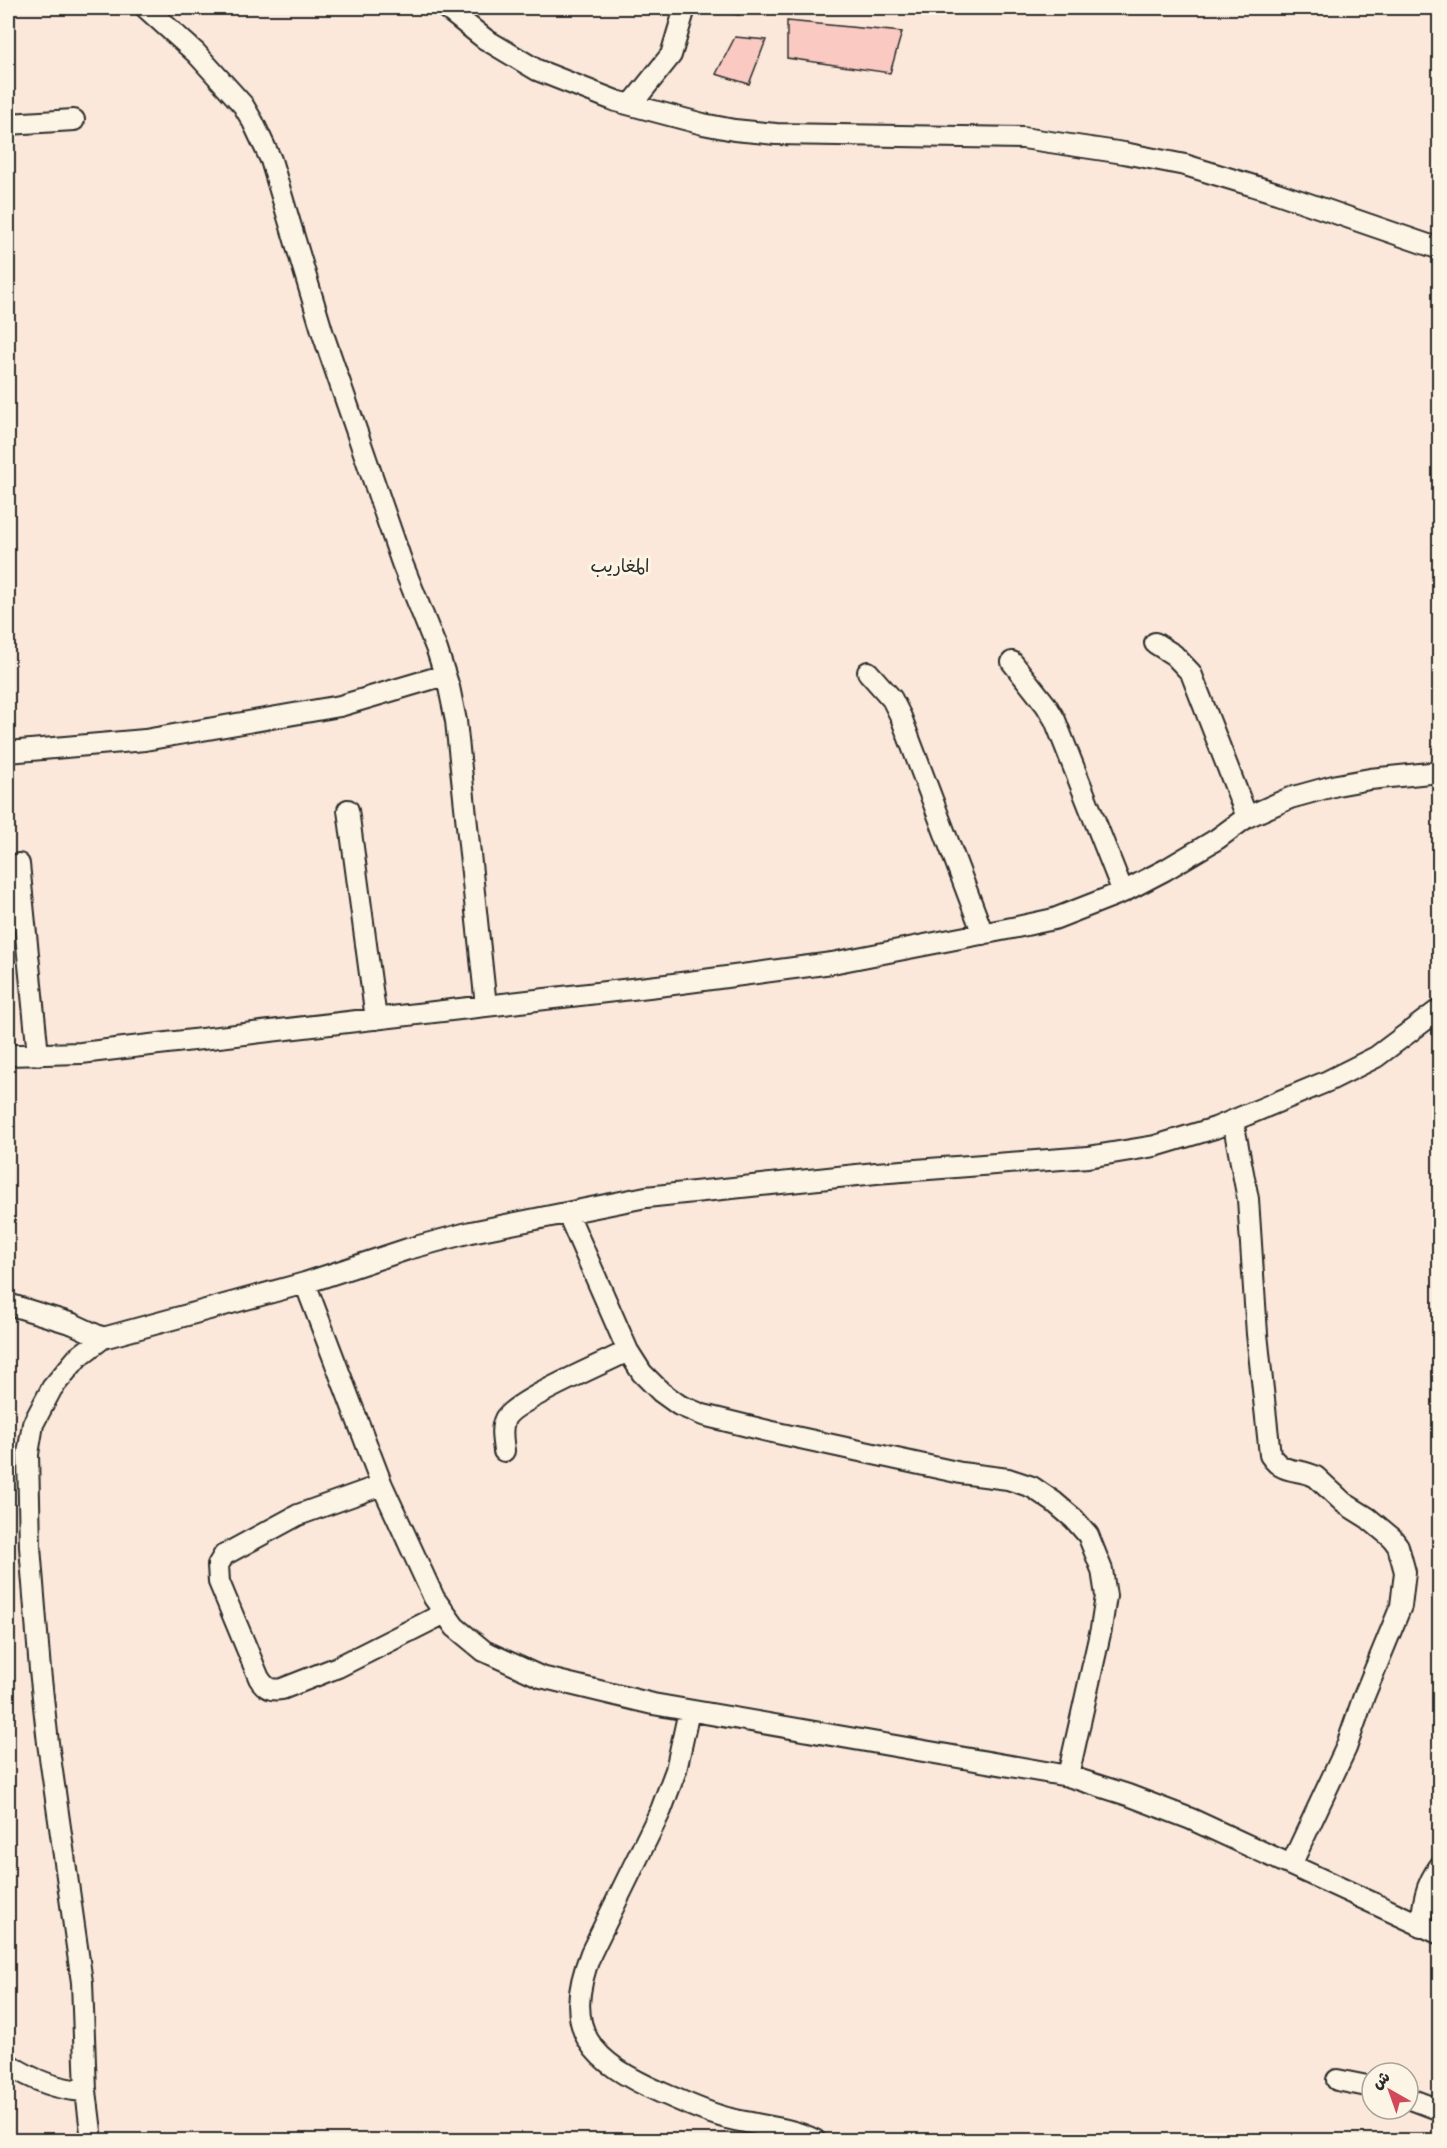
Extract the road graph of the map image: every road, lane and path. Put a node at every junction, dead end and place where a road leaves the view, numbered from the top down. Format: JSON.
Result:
{"nodes":[{"id":1,"x":146,"y":8,"type":"edge"},
{"id":2,"x":446,"y":8,"type":"edge"},
{"id":3,"x":685,"y":8,"type":"edge"},
{"id":4,"x":632,"y":105,"type":"junction"},
{"id":5,"x":75,"y":120,"type":"dead end"},
{"id":6,"x":8,"y":124,"type":"edge"},
{"id":7,"x":1440,"y":249,"type":"edge"},
{"id":8,"x":1155,"y":643,"type":"dead end"},
{"id":9,"x":1012,"y":662,"type":"dead end"},
{"id":10,"x":868,"y":672,"type":"dead end"},
{"id":11,"x":445,"y":675,"type":"junction"},
{"id":12,"x":8,"y":752,"type":"edge"},
{"id":13,"x":1440,"y":772,"type":"edge"},
{"id":14,"x":348,"y":810,"type":"dead end"},
{"id":15,"x":1247,"y":817,"type":"junction"},
{"id":16,"x":19,"y":864,"type":"dead end"},
{"id":17,"x":1123,"y":892,"type":"junction"},
{"id":18,"x":983,"y":934,"type":"junction"},
{"id":19,"x":486,"y":1006,"type":"junction"},
{"id":20,"x":1440,"y":1009,"type":"edge"},
{"id":21,"x":376,"y":1019,"type":"junction"},
{"id":22,"x":38,"y":1054,"type":"junction"},
{"id":23,"x":8,"y":1055,"type":"edge"},
{"id":24,"x":1233,"y":1121,"type":"junction"},
{"id":25,"x":568,"y":1214,"type":"junction"},
{"id":26,"x":305,"y":1283,"type":"junction"},
{"id":27,"x":8,"y":1304,"type":"edge"},
{"id":28,"x":103,"y":1338,"type":"junction"},
{"id":29,"x":628,"y":1351,"type":"junction"},
{"id":30,"x":504,"y":1451,"type":"dead end"},
{"id":31,"x":382,"y":1485,"type":"junction"},
{"id":32,"x":443,"y":1614,"type":"junction"},
{"id":33,"x":689,"y":1711,"type":"junction"},
{"id":34,"x":1068,"y":1776,"type":"junction"},
{"id":35,"x":1291,"y":1865,"type":"junction"},
{"id":36,"x":1440,"y":1866,"type":"edge"},
{"id":37,"x":1421,"y":1927,"type":"junction"},
{"id":38,"x":1440,"y":1934,"type":"edge"},
{"id":39,"x":8,"y":2064,"type":"edge"},
{"id":40,"x":1337,"y":2080,"type":"dead end"},
{"id":41,"x":1360,"y":2084,"type":"edge"},
{"id":42,"x":86,"y":2091,"type":"junction"},
{"id":43,"x":1420,"y":2102,"type":"edge"},
{"id":44,"x":1440,"y":2110,"type":"edge"},
{"id":45,"x":92,"y":2140,"type":"edge"},
{"id":46,"x":815,"y":2140,"type":"edge"}],
"edges":[{"from":1,"to":11,"type":"street"},
{"from":2,"to":4,"type":"street"},
{"from":3,"to":4,"type":"street"},
{"from":4,"to":7,"type":"street"},
{"from":5,"to":6,"type":"street"},
{"from":8,"to":15,"type":"street"},
{"from":9,"to":17,"type":"street"},
{"from":10,"to":18,"type":"street"},
{"from":11,"to":12,"type":"street"},
{"from":11,"to":19,"type":"street"},
{"from":13,"to":15,"type":"street"},
{"from":14,"to":21,"type":"street"},
{"from":15,"to":17,"type":"street"},
{"from":16,"to":22,"type":"street"},
{"from":17,"to":18,"type":"street"},
{"from":18,"to":19,"type":"street"},
{"from":19,"to":21,"type":"street"},
{"from":20,"to":24,"type":"street"},
{"from":21,"to":22,"type":"street"},
{"from":22,"to":23,"type":"street"},
{"from":24,"to":25,"type":"street"},
{"from":24,"to":35,"type":"street"},
{"from":25,"to":26,"type":"street"},
{"from":25,"to":29,"type":"street"},
{"from":26,"to":28,"type":"street"},
{"from":26,"to":31,"type":"street"},
{"from":27,"to":28,"type":"street"},
{"from":28,"to":42,"type":"street"},
{"from":29,"to":30,"type":"street"},
{"from":29,"to":34,"type":"street"},
{"from":31,"to":32,"type":"street"},
{"from":31,"to":32,"type":"street"},
{"from":32,"to":33,"type":"street"},
{"from":33,"to":34,"type":"street"},
{"from":33,"to":46,"type":"street"},
{"from":34,"to":35,"type":"street"},
{"from":35,"to":37,"type":"street"},
{"from":36,"to":37,"type":"street"},
{"from":37,"to":38,"type":"street"},
{"from":39,"to":42,"type":"street"},
{"from":40,"to":41,"type":"street"},
{"from":42,"to":45,"type":"street"},
{"from":43,"to":44,"type":"street"}]}
